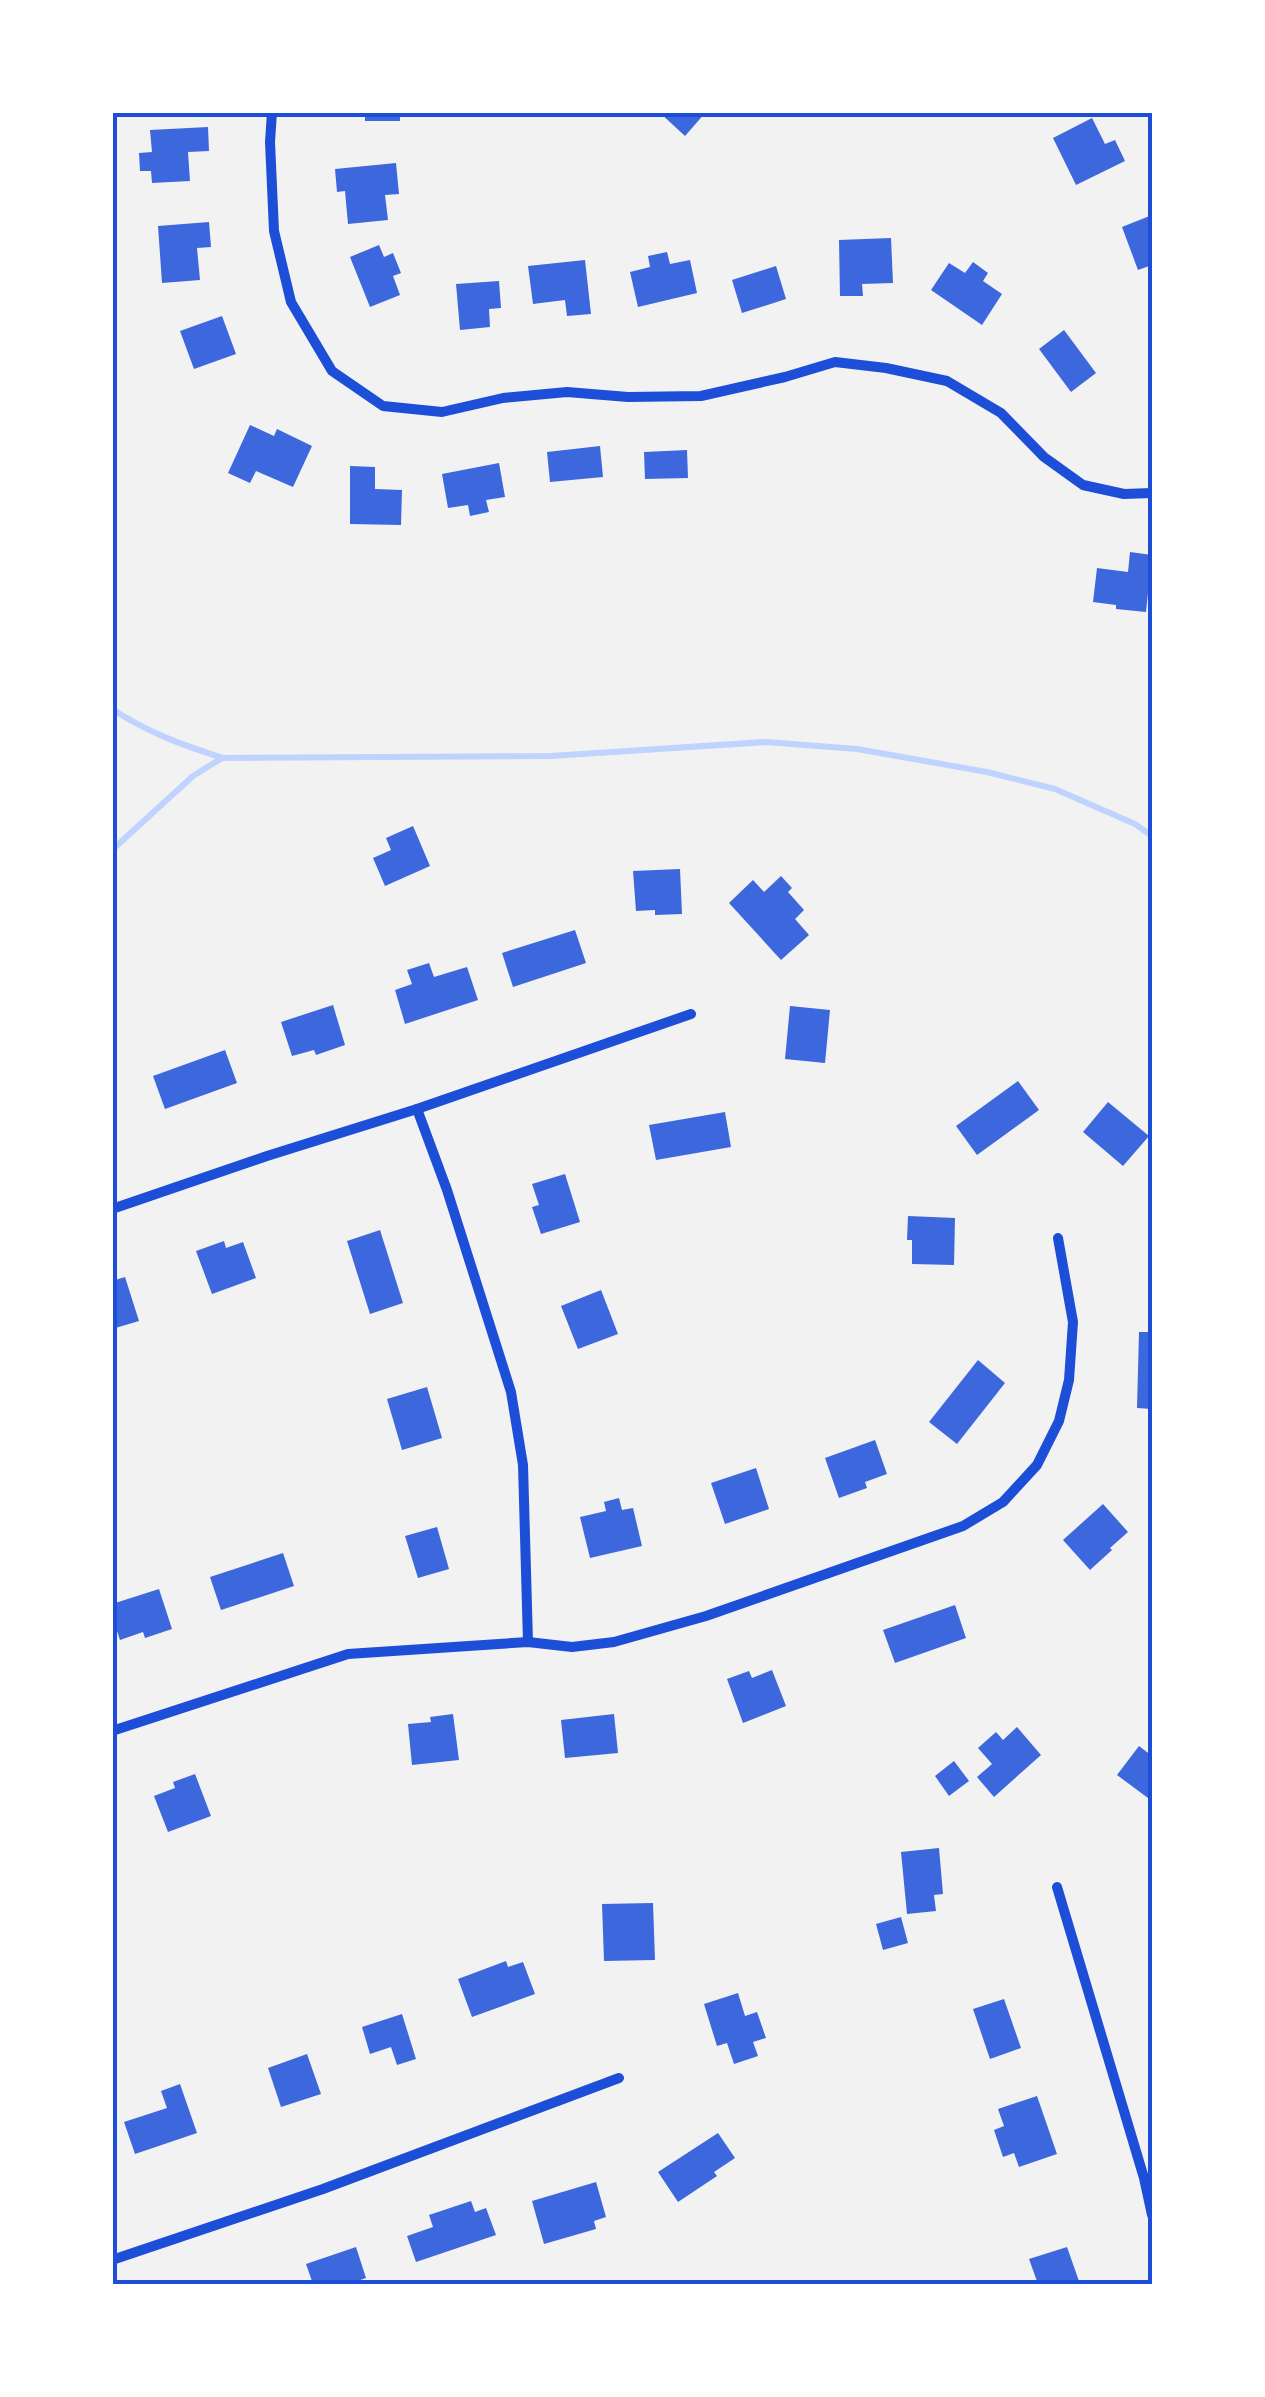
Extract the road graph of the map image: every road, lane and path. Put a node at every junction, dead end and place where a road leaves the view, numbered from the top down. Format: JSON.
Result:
{"nodes":[{"id":1,"x":272,"y":112,"type":"edge"},
{"id":2,"x":1152,"y":492,"type":"edge"},
{"id":3,"x":691,"y":1014,"type":"dead end"},
{"id":4,"x":417,"y":1109,"type":"junction"},
{"id":5,"x":112,"y":1209,"type":"edge"},
{"id":6,"x":1058,"y":1238,"type":"dead end"},
{"id":7,"x":528,"y":1642,"type":"junction"},
{"id":8,"x":112,"y":1731,"type":"edge"},
{"id":9,"x":1058,"y":1888,"type":"dead end"},
{"id":10,"x":620,"y":2078,"type":"dead end"},
{"id":11,"x":1152,"y":2214,"type":"edge"},
{"id":12,"x":112,"y":2260,"type":"edge"}],
"edges":[{"from":1,"to":2,"type":"street"},
{"from":3,"to":4,"type":"street"},
{"from":4,"to":5,"type":"street"},
{"from":4,"to":7,"type":"street"},
{"from":6,"to":7,"type":"street"},
{"from":7,"to":8,"type":"street"},
{"from":9,"to":11,"type":"street"},
{"from":10,"to":12,"type":"street"}]}
